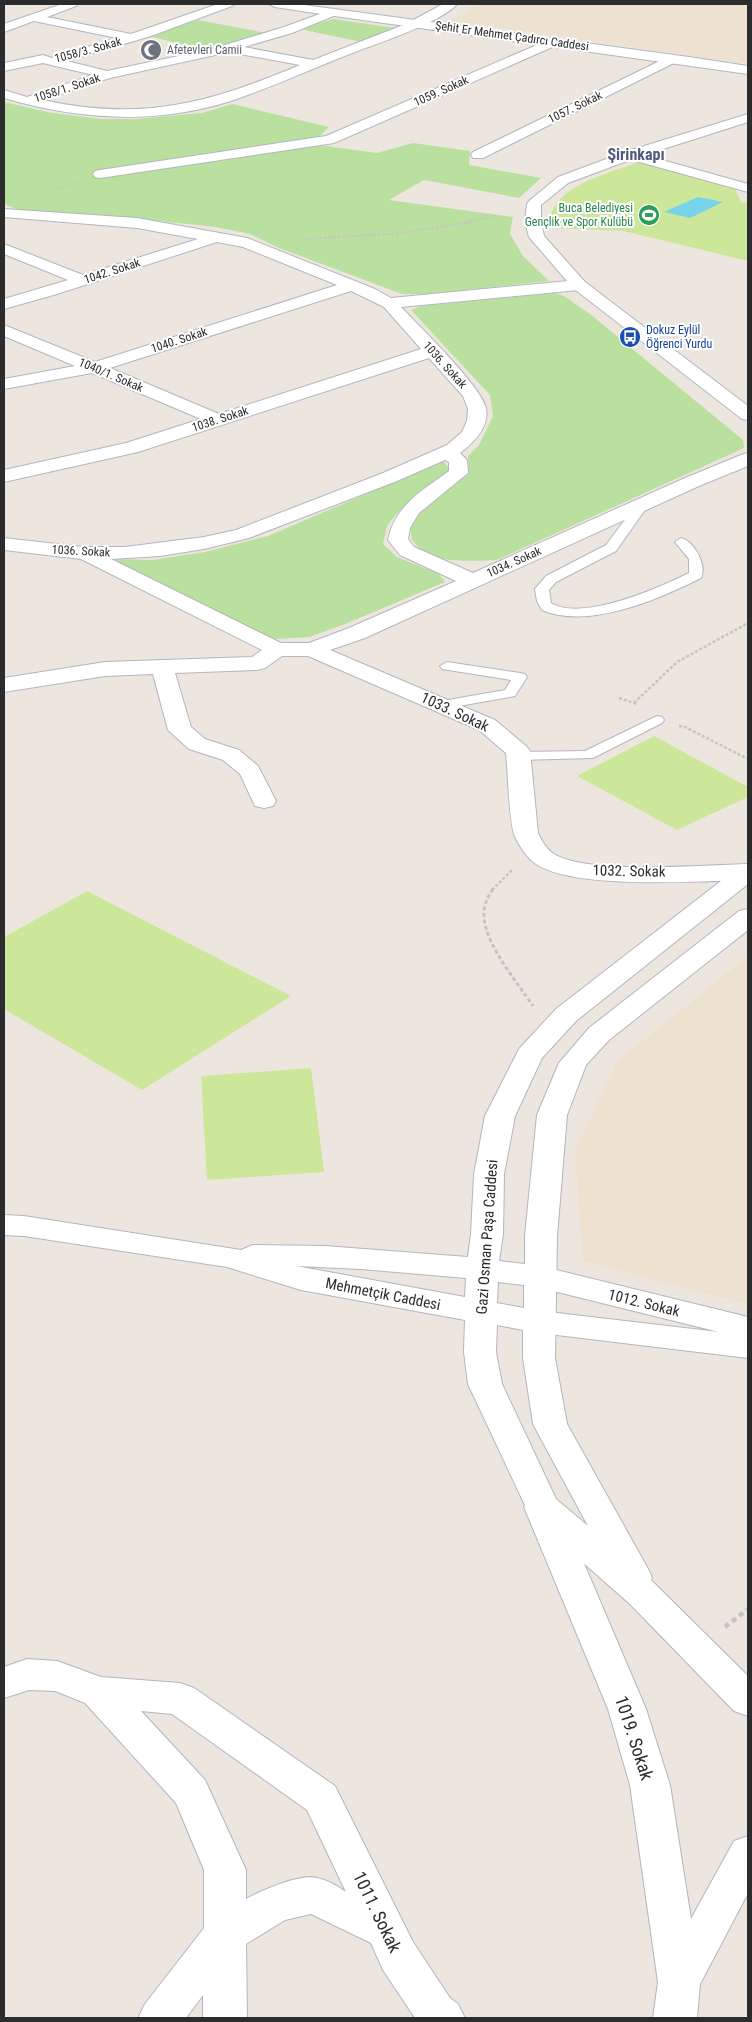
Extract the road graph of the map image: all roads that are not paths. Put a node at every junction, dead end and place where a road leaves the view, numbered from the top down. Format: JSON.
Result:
{"nodes":[{"id":1,"x":72,"y":4,"type":"edge"},
{"id":2,"x":228,"y":4,"type":"edge"},
{"id":3,"x":275,"y":4,"type":"edge"},
{"id":4,"x":449,"y":5,"type":"edge"},
{"id":5,"x":308,"y":6,"type":"edge"},
{"id":6,"x":332,"y":13,"type":"junction"},
{"id":7,"x":35,"y":18,"type":"junction"},
{"id":8,"x":413,"y":23,"type":"junction"},
{"id":9,"x":4,"y":28,"type":"edge"},
{"id":10,"x":132,"y":37,"type":"junction"},
{"id":11,"x":553,"y":42,"type":"junction"},
{"id":12,"x":229,"y":48,"type":"junction"},
{"id":13,"x":672,"y":59,"type":"junction"},
{"id":14,"x":53,"y":61,"type":"junction"},
{"id":15,"x":313,"y":64,"type":"junction"},
{"id":16,"x":4,"y":67,"type":"edge"},
{"id":17,"x":748,"y":70,"type":"edge"},
{"id":18,"x":107,"y":75,"type":"junction"},
{"id":19,"x":4,"y":94,"type":"edge"},
{"id":20,"x":27,"y":101,"type":"junction"},
{"id":21,"x":748,"y":118,"type":"edge"},
{"id":22,"x":478,"y":155,"type":"dead end"},
{"id":23,"x":630,"y":155,"type":"junction"},
{"id":24,"x":100,"y":174,"type":"dead end"},
{"id":25,"x":748,"y":188,"type":"edge"},
{"id":26,"x":4,"y":213,"type":"edge"},
{"id":27,"x":219,"y":236,"type":"junction"},
{"id":28,"x":4,"y":250,"type":"edge"},
{"id":29,"x":83,"y":281,"type":"junction"},
{"id":30,"x":352,"y":285,"type":"junction"},
{"id":31,"x":579,"y":285,"type":"junction"},
{"id":32,"x":388,"y":303,"type":"junction"},
{"id":33,"x":4,"y":304,"type":"edge"},
{"id":34,"x":4,"y":330,"type":"edge"},
{"id":35,"x":432,"y":351,"type":"junction"},
{"id":36,"x":93,"y":368,"type":"junction"},
{"id":37,"x":4,"y":384,"type":"edge"},
{"id":38,"x":748,"y":415,"type":"edge"},
{"id":39,"x":218,"y":420,"type":"junction"},
{"id":40,"x":446,"y":453,"type":"junction"},
{"id":41,"x":748,"y":459,"type":"edge"},
{"id":42,"x":4,"y":476,"type":"edge"},
{"id":43,"x":644,"y":504,"type":"junction"},
{"id":44,"x":681,"y":542,"type":"dead end"},
{"id":45,"x":4,"y":544,"type":"edge"},
{"id":46,"x":83,"y":553,"type":"junction"},
{"id":47,"x":474,"y":580,"type":"junction"},
{"id":48,"x":277,"y":649,"type":"junction"},
{"id":49,"x":311,"y":650,"type":"junction"},
{"id":50,"x":447,"y":666,"type":"dead end"},
{"id":51,"x":162,"y":667,"type":"junction"},
{"id":52,"x":4,"y":685,"type":"edge"},
{"id":53,"x":442,"y":705,"type":"junction"},
{"id":54,"x":657,"y":720,"type":"road end"},
{"id":55,"x":519,"y":756,"type":"junction"},
{"id":56,"x":264,"y":802,"type":"dead end"},
{"id":57,"x":748,"y":872,"type":"edge"},
{"id":58,"x":748,"y":917,"type":"edge"},
{"id":59,"x":4,"y":1225,"type":"edge"},
{"id":60,"x":229,"y":1256,"type":"junction"},
{"id":61,"x":482,"y":1268,"type":"junction"},
{"id":62,"x":540,"y":1277,"type":"junction"},
{"id":63,"x":481,"y":1312,"type":"junction"},
{"id":64,"x":540,"y":1322,"type":"junction"},
{"id":65,"x":748,"y":1328,"type":"edge"},
{"id":66,"x":748,"y":1347,"type":"edge"},
{"id":67,"x":542,"y":1507,"type":"junction"},
{"id":68,"x":643,"y":1594,"type":"junction"},
{"id":69,"x":4,"y":1682,"type":"edge"},
{"id":70,"x":99,"y":1692,"type":"junction"},
{"id":71,"x":748,"y":1700,"type":"edge"},
{"id":72,"x":748,"y":1854,"type":"edge"},
{"id":73,"x":385,"y":1930,"type":"junction"},
{"id":74,"x":225,"y":1934,"type":"junction"},
{"id":75,"x":677,"y":2000,"type":"edge"},
{"id":76,"x":160,"y":2018,"type":"edge"},
{"id":77,"x":224,"y":2018,"type":"edge"},
{"id":78,"x":443,"y":2018,"type":"edge"}],
"edges":[{"from":1,"to":7,"type":"street"},
{"from":2,"to":10,"type":"street","name":"1058/3. Sokak"},
{"from":3,"to":5,"type":"street","name":"Şehit Er Mehmet Çadırcı Caddesi"},
{"from":4,"to":8,"type":"street"},
{"from":5,"to":6,"type":"street","name":"Şehit Er Mehmet Çadırcı Caddesi"},
{"from":6,"to":8,"type":"street","name":"Şehit Er Mehmet Çadırcı Caddesi"},
{"from":6,"to":12,"type":"street","name":"1058/1. Sokak"},
{"from":7,"to":9,"type":"street"},
{"from":7,"to":10,"type":"street"},
{"from":8,"to":11,"type":"street","name":"Şehit Er Mehmet Çadırcı Caddesi"},
{"from":8,"to":15,"type":"street"},
{"from":10,"to":14,"type":"street","name":"1058/3. Sokak"},
{"from":11,"to":13,"type":"street","name":"Şehit Er Mehmet Çadırcı Caddesi"},
{"from":11,"to":24,"type":"street","name":"1059. Sokak"},
{"from":12,"to":15,"type":"street"},
{"from":12,"to":18,"type":"street","name":"1058/1. Sokak"},
{"from":13,"to":17,"type":"street","name":"Şehit Er Mehmet Çadırcı Caddesi"},
{"from":13,"to":22,"type":"street","name":"1057. Sokak"},
{"from":14,"to":16,"type":"street","name":"1058/3. Sokak"},
{"from":14,"to":18,"type":"street","name":"1058/1. Sokak"},
{"from":15,"to":20,"type":"street"},
{"from":18,"to":20,"type":"street","name":"1058/1. Sokak"},
{"from":19,"to":20,"type":"street"},
{"from":21,"to":23,"type":"street"},
{"from":23,"to":25,"type":"street"},
{"from":23,"to":31,"type":"street"},
{"from":26,"to":27,"type":"street","name":"1036. Sokak"},
{"from":27,"to":29,"type":"street","name":"1042. Sokak"},
{"from":27,"to":30,"type":"street","name":"1036. Sokak"},
{"from":28,"to":29,"type":"street"},
{"from":29,"to":33,"type":"street","name":"1042. Sokak"},
{"from":30,"to":32,"type":"street","name":"1036. Sokak"},
{"from":30,"to":36,"type":"street","name":"1040. Sokak"},
{"from":31,"to":32,"type":"street"},
{"from":31,"to":38,"type":"street"},
{"from":32,"to":35,"type":"street","name":"1036. Sokak"},
{"from":34,"to":36,"type":"street","name":"1040/1. Sokak"},
{"from":35,"to":39,"type":"street","name":"1038. Sokak"},
{"from":35,"to":40,"type":"street","name":"1036. Sokak"},
{"from":36,"to":37,"type":"street","name":"1040. Sokak"},
{"from":36,"to":39,"type":"street","name":"1040/1. Sokak"},
{"from":39,"to":42,"type":"street","name":"1038. Sokak"},
{"from":40,"to":46,"type":"street","name":"1036. Sokak"},
{"from":40,"to":47,"type":"street"},
{"from":41,"to":43,"type":"street","name":"1034. Sokak"},
{"from":43,"to":44,"type":"lane"},
{"from":43,"to":47,"type":"street","name":"1034. Sokak"},
{"from":45,"to":46,"type":"street","name":"1036. Sokak"},
{"from":46,"to":48,"type":"street"},
{"from":47,"to":49,"type":"street","name":"1034. Sokak"},
{"from":48,"to":49,"type":"street","name":"1034. Sokak"},
{"from":48,"to":51,"type":"street"},
{"from":49,"to":53,"type":"street","name":"1033. Sokak"},
{"from":50,"to":53,"type":"lane"},
{"from":51,"to":52,"type":"street"},
{"from":51,"to":56,"type":"street"},
{"from":53,"to":55,"type":"street","name":"1033. Sokak"},
{"from":54,"to":55,"type":"lane"},
{"from":55,"to":57,"type":"street","name":"1032. Sokak"},
{"from":57,"to":61,"type":"street","name":"Gazi Osman Paşa Caddesi"},
{"from":58,"to":62,"type":"street","name":"Gazi Osman Paşa Caddesi"},
{"from":59,"to":60,"type":"street","name":"Mehmetçik Caddesi"},
{"from":60,"to":61,"type":"street","name":"Mehmetçik Caddesi"},
{"from":60,"to":63,"type":"street","name":"Mehmetçik Caddesi"},
{"from":61,"to":62,"type":"street","name":"Mehmetçik Caddesi"},
{"from":61,"to":63,"type":"street","name":"Gazi Osman Paşa Caddesi"},
{"from":62,"to":64,"type":"street","name":"Gazi Osman Paşa Caddesi"},
{"from":62,"to":65,"type":"street","name":"1012. Sokak"},
{"from":63,"to":64,"type":"street","name":"Mehmetçik Caddesi"},
{"from":63,"to":67,"type":"street","name":"Gazi Osman Paşa Caddesi"},
{"from":64,"to":66,"type":"street","name":"1012. Sokak"},
{"from":64,"to":68,"type":"street","name":"Gazi Osman Paşa Caddesi"},
{"from":67,"to":68,"type":"street","name":"Gazi Osman Paşa Caddesi"},
{"from":67,"to":75,"type":"street","name":"1019. Sokak"},
{"from":68,"to":71,"type":"street","name":"Gazi Osman Paşa Caddesi"},
{"from":69,"to":70,"type":"street"},
{"from":70,"to":73,"type":"street","name":"1011. Sokak"},
{"from":70,"to":74,"type":"street"},
{"from":72,"to":75,"type":"street","name":"1019. Sokak"},
{"from":73,"to":74,"type":"street"},
{"from":73,"to":78,"type":"street","name":"1011. Sokak"},
{"from":74,"to":76,"type":"street"},
{"from":74,"to":77,"type":"street"}]}
